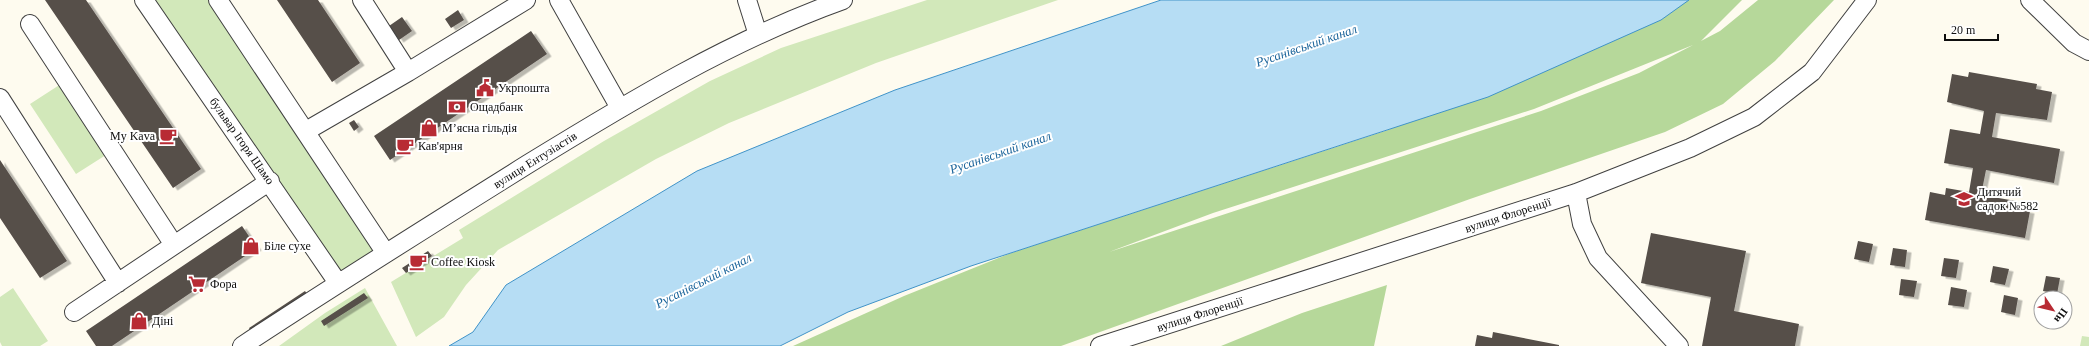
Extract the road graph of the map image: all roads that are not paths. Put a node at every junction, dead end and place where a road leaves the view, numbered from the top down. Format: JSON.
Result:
{"nodes":[{"id":1,"x":144,"y":0,"type":"edge"},
{"id":2,"x":218,"y":0,"type":"edge"},
{"id":3,"x":362,"y":0,"type":"edge"},
{"id":4,"x":526,"y":0,"type":"edge"},
{"id":5,"x":559,"y":0,"type":"edge"},
{"id":6,"x":747,"y":0,"type":"edge"},
{"id":7,"x":843,"y":0,"type":"edge"},
{"id":8,"x":1867,"y":0,"type":"edge"},
{"id":9,"x":2030,"y":0,"type":"edge"},
{"id":10,"x":30,"y":24,"type":"dead end"},
{"id":11,"x":758,"y":35,"type":"junction"},
{"id":12,"x":2089,"y":51,"type":"edge"},
{"id":13,"x":408,"y":72,"type":"junction"},
{"id":14,"x":0,"y":98,"type":"edge"},
{"id":15,"x":620,"y":108,"type":"junction"},
{"id":16,"x":306,"y":131,"type":"junction"},
{"id":17,"x":270,"y":181,"type":"junction"},
{"id":18,"x":1576,"y":193,"type":"junction"},
{"id":19,"x":174,"y":245,"type":"junction"},
{"id":20,"x":385,"y":252,"type":"junction"},
{"id":21,"x":118,"y":282,"type":"junction"},
{"id":22,"x":338,"y":283,"type":"junction"},
{"id":23,"x":74,"y":312,"type":"dead end"},
{"id":24,"x":242,"y":346,"type":"edge"},
{"id":25,"x":1100,"y":346,"type":"edge"},
{"id":26,"x":1679,"y":346,"type":"edge"}],
"edges":[{"from":1,"to":17,"type":"street","name":"бульвар Ігоря Шамо"},
{"from":2,"to":16,"type":"street"},
{"from":3,"to":13,"type":"street"},
{"from":4,"to":13,"type":"street"},
{"from":5,"to":15,"type":"street"},
{"from":6,"to":11,"type":"street"},
{"from":7,"to":11,"type":"street","name":"вулиця Ентузіастів"},
{"from":8,"to":18,"type":"street","name":"вулиця Флоренції"},
{"from":9,"to":12,"type":"street"},
{"from":10,"to":19,"type":"street"},
{"from":11,"to":15,"type":"street","name":"вулиця Ентузіастів"},
{"from":13,"to":16,"type":"street"},
{"from":14,"to":21,"type":"street"},
{"from":15,"to":20,"type":"street","name":"вулиця Ентузіастів"},
{"from":16,"to":20,"type":"street"},
{"from":17,"to":19,"type":"street"},
{"from":17,"to":22,"type":"street","name":"бульвар Ігоря Шамо"},
{"from":18,"to":25,"type":"street","name":"вулиця Флоренції"},
{"from":18,"to":26,"type":"street"},
{"from":19,"to":21,"type":"street"},
{"from":20,"to":22,"type":"street","name":"вулиця Ентузіастів"},
{"from":21,"to":23,"type":"street"},
{"from":22,"to":24,"type":"street","name":"вулиця Ентузіастів"}]}
